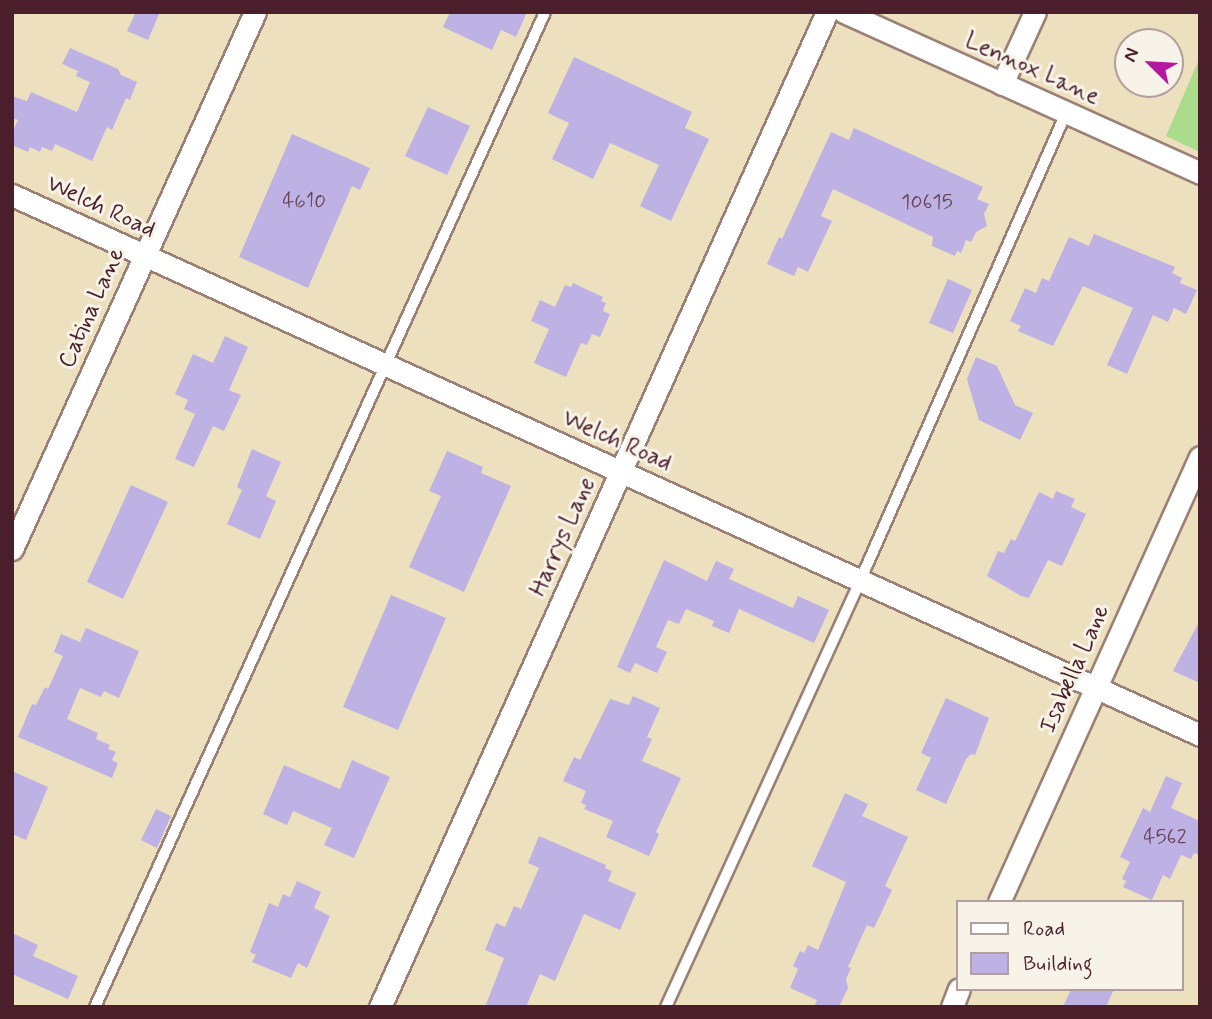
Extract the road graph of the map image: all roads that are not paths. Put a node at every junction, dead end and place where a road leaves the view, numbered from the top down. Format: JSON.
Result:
{"nodes":[{"id":1,"x":255,"y":12,"type":"edge"},
{"id":2,"x":545,"y":12,"type":"edge"},
{"id":3,"x":827,"y":12,"type":"edge"},
{"id":4,"x":844,"y":12,"type":"edge"},
{"id":5,"x":1035,"y":12,"type":"edge"},
{"id":6,"x":1002,"y":84,"type":"junction"},
{"id":7,"x":1066,"y":113,"type":"junction"},
{"id":8,"x":1200,"y":173,"type":"edge"},
{"id":9,"x":12,"y":195,"type":"edge"},
{"id":10,"x":144,"y":256,"type":"junction"},
{"id":11,"x":384,"y":364,"type":"junction"},
{"id":12,"x":1200,"y":457,"type":"edge"},
{"id":13,"x":621,"y":471,"type":"junction"},
{"id":14,"x":12,"y":549,"type":"edge"},
{"id":15,"x":860,"y":581,"type":"junction"},
{"id":16,"x":1096,"y":687,"type":"junction"},
{"id":17,"x":1200,"y":735,"type":"edge"},
{"id":18,"x":1000,"y":900,"type":"edge"},
{"id":19,"x":959,"y":991,"type":"edge"},
{"id":20,"x":94,"y":1007,"type":"edge"},
{"id":21,"x":380,"y":1007,"type":"edge"},
{"id":22,"x":666,"y":1007,"type":"edge"},
{"id":23,"x":952,"y":1007,"type":"edge"}],
"edges":[{"from":1,"to":10,"type":"street","name":"Catina Lane"},
{"from":2,"to":11,"type":"lane"},
{"from":3,"to":13,"type":"street","name":"Harrys Lane"},
{"from":4,"to":6,"type":"street","name":"Lennox Lane"},
{"from":5,"to":6,"type":"street"},
{"from":6,"to":7,"type":"street","name":"Lennox Lane"},
{"from":7,"to":8,"type":"street","name":"Lennox Lane"},
{"from":7,"to":15,"type":"lane"},
{"from":9,"to":10,"type":"street","name":"Welch Road"},
{"from":10,"to":11,"type":"street","name":"Welch Road"},
{"from":10,"to":14,"type":"street","name":"Catina Lane"},
{"from":11,"to":13,"type":"street","name":"Welch Road"},
{"from":11,"to":20,"type":"lane"},
{"from":12,"to":16,"type":"street","name":"Isabella Lane"},
{"from":13,"to":15,"type":"street","name":"Welch Road"},
{"from":13,"to":21,"type":"street","name":"Harrys Lane"},
{"from":15,"to":16,"type":"street","name":"Welch Road"},
{"from":15,"to":22,"type":"lane"},
{"from":16,"to":17,"type":"street","name":"Welch Road"},
{"from":16,"to":18,"type":"street","name":"Isabella Lane"},
{"from":19,"to":23,"type":"street"}]}
